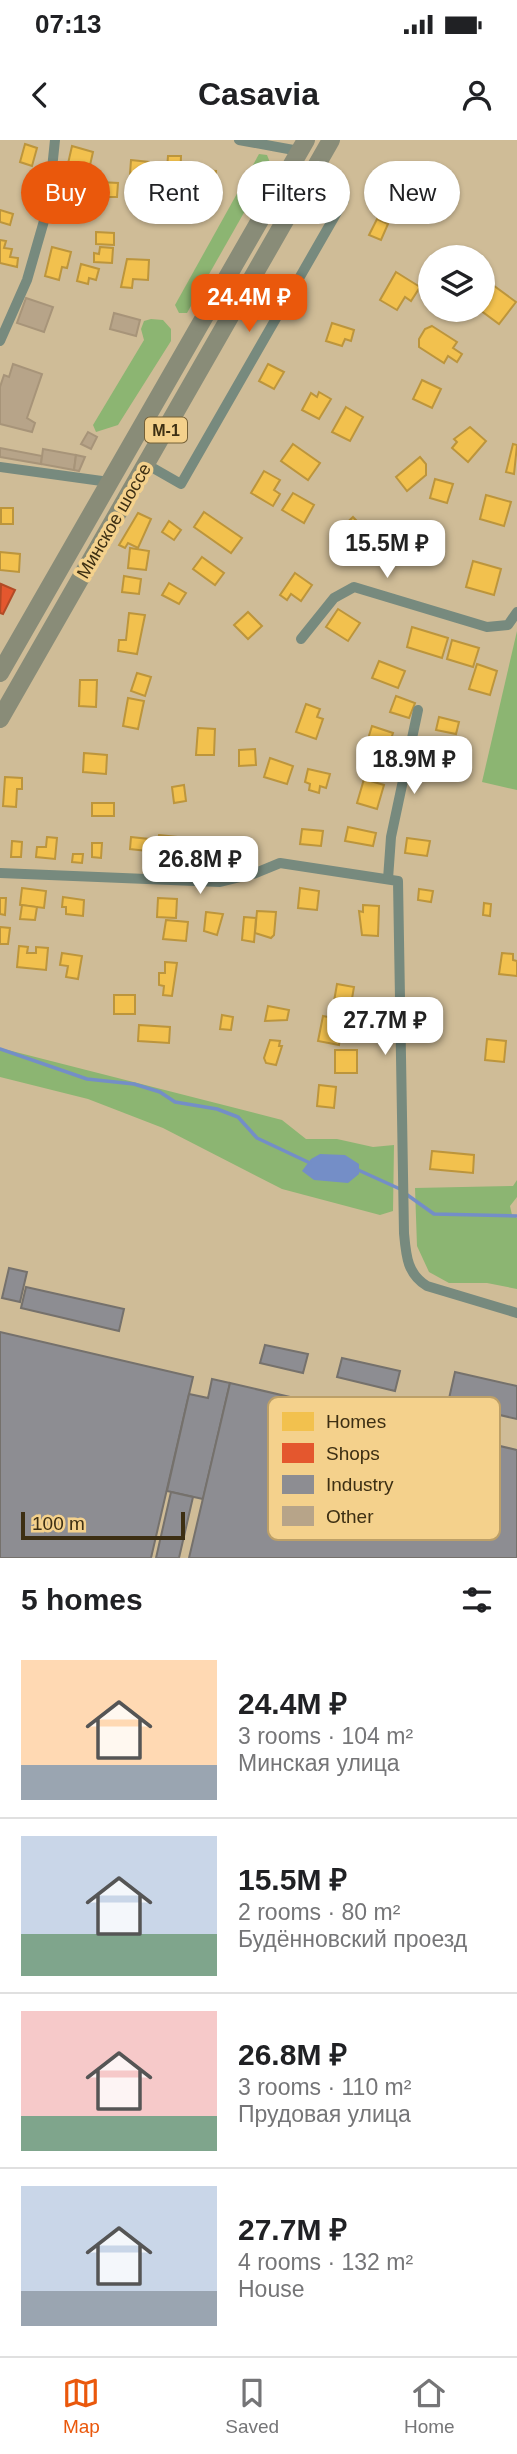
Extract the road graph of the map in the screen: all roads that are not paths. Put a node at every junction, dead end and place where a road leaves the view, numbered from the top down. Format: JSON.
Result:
{"nodes":[{"id":1,"x":55,"y":140,"type":"edge"},
{"id":2,"x":239,"y":140,"type":"edge"},
{"id":3,"x":331,"y":140,"type":"edge"},
{"id":4,"x":303,"y":146,"type":"edge"},
{"id":5,"x":330,"y":224,"type":"edge"},
{"id":6,"x":0,"y":341,"type":"edge"},
{"id":7,"x":146,"y":464,"type":"junction"},
{"id":8,"x":0,"y":467,"type":"edge"},
{"id":9,"x":108,"y":482,"type":"junction"},
{"id":10,"x":517,"y":612,"type":"edge"},
{"id":11,"x":301,"y":639,"type":"dead end"},
{"id":12,"x":0,"y":673,"type":"edge"},
{"id":13,"x":418,"y":710,"type":"dead end"},
{"id":14,"x":0,"y":719,"type":"edge"},
{"id":15,"x":0,"y":873,"type":"edge"},
{"id":16,"x":393,"y":880,"type":"junction"},
{"id":17,"x":517,"y":1312,"type":"edge"}],
"edges":[{"from":1,"to":6,"type":"street"},
{"from":2,"to":4,"type":"street"},
{"from":3,"to":7,"type":"highway","name":"Минское шоссе","number":"М-1"},
{"from":4,"to":9,"type":"highway","name":"Минское шоссе","number":"М-1"},
{"from":5,"to":7,"type":"street"},
{"from":7,"to":14,"type":"highway","name":"Минское шоссе","number":"М-1"},
{"from":8,"to":9,"type":"street"},
{"from":9,"to":12,"type":"highway","name":"Минское шоссе","number":"М-1"},
{"from":10,"to":11,"type":"street"},
{"from":13,"to":16,"type":"street"},
{"from":15,"to":16,"type":"street"},
{"from":16,"to":17,"type":"street"}]}
